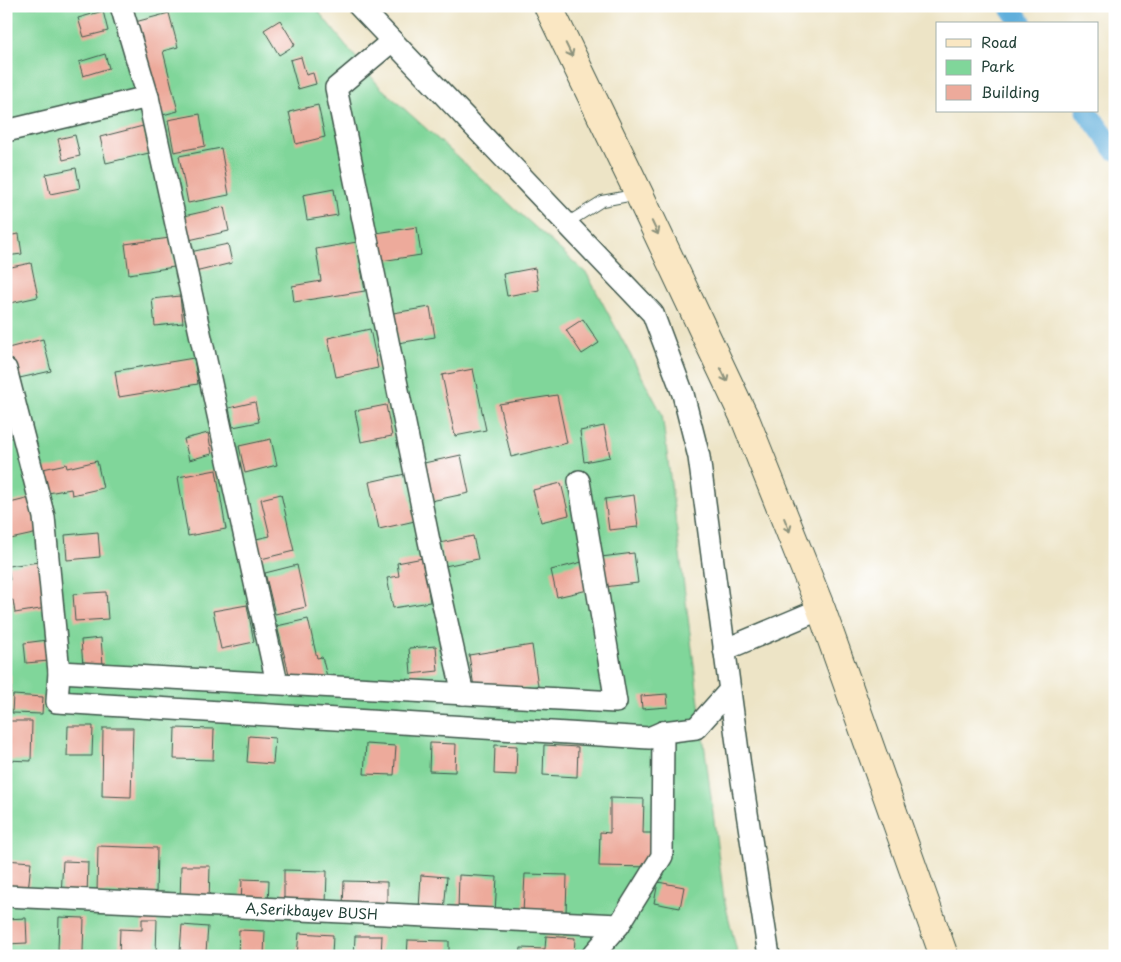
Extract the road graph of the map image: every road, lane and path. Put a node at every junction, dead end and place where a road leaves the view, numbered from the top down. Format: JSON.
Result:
{"nodes":[{"id":1,"x":121,"y":6,"type":"edge"},
{"id":2,"x":358,"y":6,"type":"edge"},
{"id":3,"x":548,"y":6,"type":"edge"},
{"id":4,"x":392,"y":41,"type":"junction"},
{"id":5,"x":148,"y":97,"type":"junction"},
{"id":6,"x":6,"y":131,"type":"edge"},
{"id":7,"x":639,"y":194,"type":"junction"},
{"id":8,"x":567,"y":223,"type":"junction"},
{"id":9,"x":6,"y":369,"type":"edge"},
{"id":10,"x":579,"y":481,"type":"dead end"},
{"id":11,"x":821,"y":609,"type":"junction"},
{"id":12,"x":724,"y":650,"type":"junction"},
{"id":13,"x":59,"y":672,"type":"junction"},
{"id":14,"x":277,"y":683,"type":"junction"},
{"id":15,"x":730,"y":690,"type":"junction"},
{"id":16,"x":463,"y":694,"type":"junction"},
{"id":17,"x":663,"y":732,"type":"junction"},
{"id":18,"x":6,"y":896,"type":"edge"},
{"id":19,"x":618,"y":925,"type":"junction"},
{"id":20,"x":592,"y":956,"type":"edge"},
{"id":21,"x":769,"y":956,"type":"edge"},
{"id":22,"x":944,"y":956,"type":"edge"}],
"edges":[{"from":1,"to":5,"type":"street"},
{"from":2,"to":4,"type":"street"},
{"from":3,"to":7,"type":"main road","one_way":true},
{"from":4,"to":8,"type":"street"},
{"from":4,"to":16,"type":"street"},
{"from":5,"to":6,"type":"street"},
{"from":5,"to":14,"type":"street"},
{"from":7,"to":8,"type":"lane"},
{"from":7,"to":11,"type":"main road","one_way":true},
{"from":8,"to":12,"type":"street"},
{"from":9,"to":13,"type":"street"},
{"from":10,"to":16,"type":"street"},
{"from":11,"to":12,"type":"street"},
{"from":11,"to":22,"type":"main road"},
{"from":12,"to":15,"type":"street"},
{"from":13,"to":14,"type":"street"},
{"from":13,"to":17,"type":"street"},
{"from":14,"to":16,"type":"street"},
{"from":15,"to":17,"type":"street"},
{"from":15,"to":21,"type":"street"},
{"from":17,"to":19,"type":"street"},
{"from":18,"to":19,"type":"street","name":"A,Serikbayev BUSH"},
{"from":19,"to":20,"type":"street"}]}
